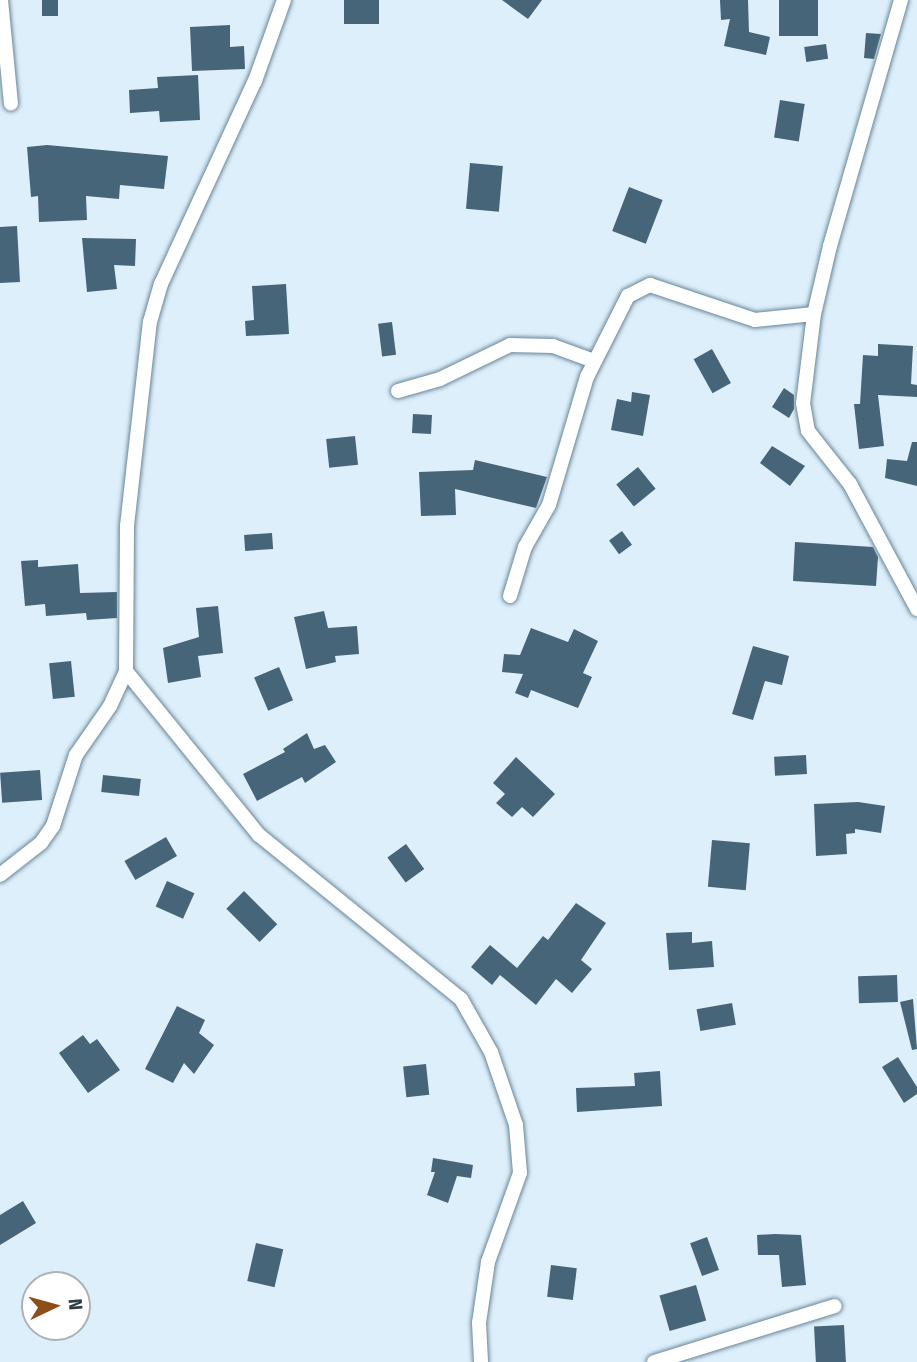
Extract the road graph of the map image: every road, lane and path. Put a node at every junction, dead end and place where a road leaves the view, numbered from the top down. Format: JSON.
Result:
{"nodes":[{"id":1,"x":1,"y":0,"type":"edge"},
{"id":2,"x":284,"y":0,"type":"edge"},
{"id":3,"x":901,"y":0,"type":"edge"},
{"id":4,"x":11,"y":104,"type":"dead end"},
{"id":5,"x":814,"y":314,"type":"junction"},
{"id":6,"x":594,"y":361,"type":"junction"},
{"id":7,"x":398,"y":391,"type":"dead end"},
{"id":8,"x":510,"y":597,"type":"dead end"},
{"id":9,"x":917,"y":609,"type":"edge"},
{"id":10,"x":126,"y":671,"type":"junction"},
{"id":11,"x":0,"y":875,"type":"edge"},
{"id":12,"x":835,"y":1306,"type":"dead end"},
{"id":13,"x":481,"y":1362,"type":"edge"},
{"id":14,"x":654,"y":1362,"type":"edge"}],
"edges":[{"from":1,"to":4,"type":"street"},
{"from":2,"to":10,"type":"street"},
{"from":3,"to":5,"type":"street"},
{"from":5,"to":6,"type":"street"},
{"from":5,"to":9,"type":"street"},
{"from":6,"to":7,"type":"street"},
{"from":6,"to":8,"type":"street"},
{"from":10,"to":11,"type":"street"},
{"from":10,"to":13,"type":"street"},
{"from":12,"to":14,"type":"street"}]}
